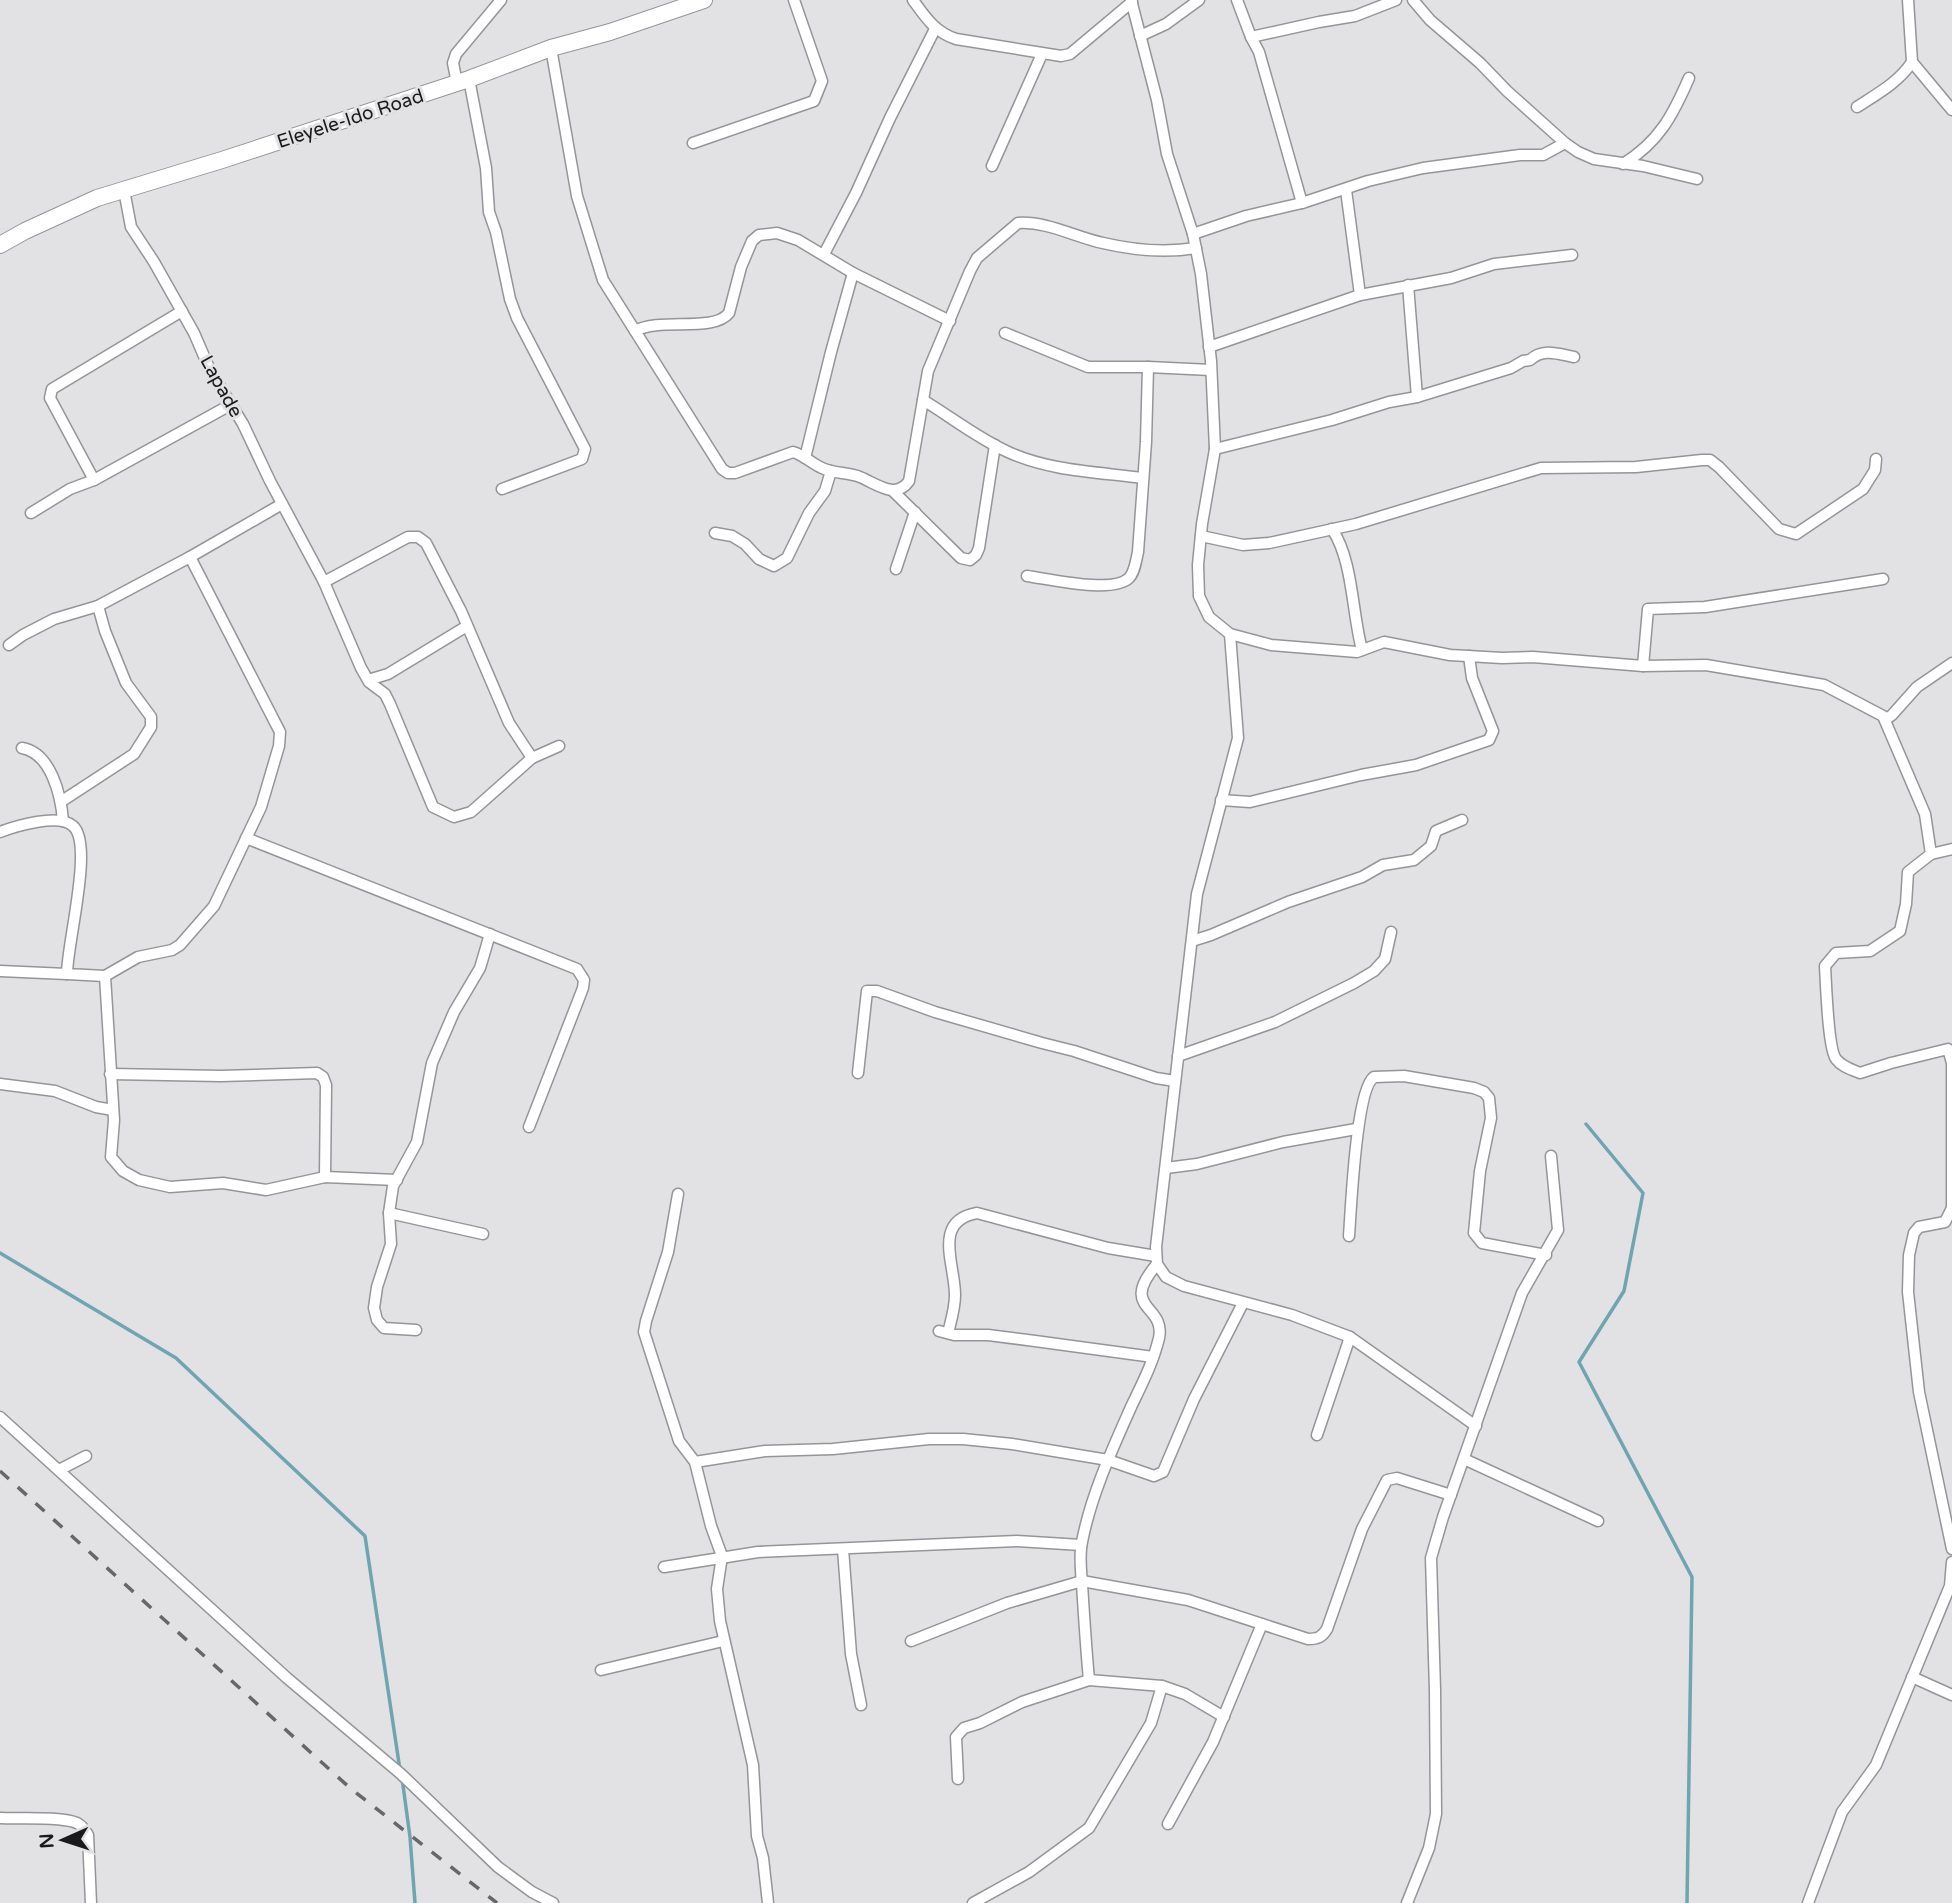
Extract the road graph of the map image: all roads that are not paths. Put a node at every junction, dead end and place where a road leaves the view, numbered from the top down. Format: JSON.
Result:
{"nodes":[{"id":1,"x":501,"y":0,"type":"edge"},
{"id":2,"x":704,"y":0,"type":"edge"},
{"id":3,"x":794,"y":0,"type":"edge"},
{"id":4,"x":913,"y":0,"type":"edge"},
{"id":5,"x":1199,"y":0,"type":"edge"},
{"id":6,"x":1237,"y":0,"type":"edge"},
{"id":7,"x":1396,"y":0,"type":"edge"},
{"id":8,"x":1413,"y":0,"type":"edge"},
{"id":9,"x":1908,"y":0,"type":"edge"},
{"id":10,"x":1132,"y":1,"type":"edge"},
{"id":11,"x":935,"y":29,"type":"junction"},
{"id":12,"x":1140,"y":36,"type":"junction"},
{"id":13,"x":1251,"y":37,"type":"junction"},
{"id":14,"x":551,"y":48,"type":"junction"},
{"id":15,"x":1042,"y":54,"type":"junction"},
{"id":16,"x":1912,"y":62,"type":"junction"},
{"id":17,"x":1689,"y":78,"type":"dead end"},
{"id":18,"x":463,"y":81,"type":"junction"},
{"id":19,"x":1857,"y":107,"type":"dead end"},
{"id":20,"x":1952,"y":110,"type":"edge"},
{"id":21,"x":693,"y":143,"type":"dead end"},
{"id":22,"x":1565,"y":143,"type":"junction"},
{"id":23,"x":1623,"y":164,"type":"junction"},
{"id":24,"x":992,"y":166,"type":"dead end"},
{"id":25,"x":1697,"y":179,"type":"dead end"},
{"id":26,"x":124,"y":190,"type":"junction"},
{"id":27,"x":1346,"y":190,"type":"junction"},
{"id":28,"x":1302,"y":203,"type":"junction"},
{"id":29,"x":1193,"y":234,"type":"junction"},
{"id":30,"x":0,"y":245,"type":"edge"},
{"id":31,"x":1196,"y":248,"type":"junction"},
{"id":32,"x":824,"y":254,"type":"junction"},
{"id":33,"x":1572,"y":255,"type":"dead end"},
{"id":34,"x":853,"y":273,"type":"junction"},
{"id":35,"x":1408,"y":285,"type":"junction"},
{"id":36,"x":1360,"y":295,"type":"junction"},
{"id":37,"x":182,"y":311,"type":"junction"},
{"id":38,"x":950,"y":321,"type":"junction"},
{"id":39,"x":635,"y":331,"type":"junction"},
{"id":40,"x":1005,"y":333,"type":"dead end"},
{"id":41,"x":1209,"y":347,"type":"junction"},
{"id":42,"x":1574,"y":357,"type":"dead end"},
{"id":43,"x":1148,"y":367,"type":"junction"},
{"id":44,"x":1211,"y":370,"type":"junction"},
{"id":45,"x":1417,"y":397,"type":"junction"},
{"id":46,"x":923,"y":400,"type":"junction"},
{"id":47,"x":232,"y":404,"type":"junction"},
{"id":48,"x":995,"y":445,"type":"junction"},
{"id":49,"x":1215,"y":449,"type":"junction"},
{"id":50,"x":805,"y":458,"type":"junction"},
{"id":51,"x":1876,"y":459,"type":"dead end"},
{"id":52,"x":831,"y":471,"type":"junction"},
{"id":53,"x":1143,"y":478,"type":"junction"},
{"id":54,"x":94,"y":480,"type":"junction"},
{"id":55,"x":502,"y":489,"type":"dead end"},
{"id":56,"x":893,"y":491,"type":"junction"},
{"id":57,"x":282,"y":505,"type":"junction"},
{"id":58,"x":915,"y":512,"type":"junction"},
{"id":59,"x":31,"y":513,"type":"dead end"},
{"id":60,"x":1332,"y":529,"type":"junction"},
{"id":61,"x":715,"y":533,"type":"dead end"},
{"id":62,"x":1201,"y":536,"type":"junction"},
{"id":63,"x":190,"y":557,"type":"junction"},
{"id":64,"x":896,"y":569,"type":"dead end"},
{"id":65,"x":1027,"y":576,"type":"dead end"},
{"id":66,"x":1883,"y":579,"type":"dead end"},
{"id":67,"x":324,"y":582,"type":"junction"},
{"id":68,"x":98,"y":606,"type":"junction"},
{"id":69,"x":467,"y":626,"type":"junction"},
{"id":70,"x":1230,"y":634,"type":"junction"},
{"id":71,"x":9,"y":645,"type":"dead end"},
{"id":72,"x":1362,"y":650,"type":"junction"},
{"id":73,"x":1469,"y":656,"type":"junction"},
{"id":74,"x":1952,"y":663,"type":"edge"},
{"id":75,"x":1643,"y":666,"type":"junction"},
{"id":76,"x":368,"y":680,"type":"junction"},
{"id":77,"x":1885,"y":720,"type":"junction"},
{"id":78,"x":559,"y":746,"type":"dead end"},
{"id":79,"x":22,"y":747,"type":"dead end"},
{"id":80,"x":532,"y":758,"type":"junction"},
{"id":81,"x":1220,"y":800,"type":"junction"},
{"id":82,"x":62,"y":801,"type":"junction"},
{"id":83,"x":1462,"y":820,"type":"dead end"},
{"id":84,"x":63,"y":821,"type":"junction"},
{"id":85,"x":0,"y":832,"type":"edge"},
{"id":86,"x":247,"y":838,"type":"junction"},
{"id":87,"x":1952,"y":849,"type":"edge"},
{"id":88,"x":1931,"y":854,"type":"junction"},
{"id":89,"x":1391,"y":932,"type":"dead end"},
{"id":90,"x":490,"y":934,"type":"junction"},
{"id":91,"x":1192,"y":941,"type":"junction"},
{"id":92,"x":0,"y":971,"type":"edge"},
{"id":93,"x":67,"y":974,"type":"junction"},
{"id":94,"x":105,"y":976,"type":"junction"},
{"id":95,"x":1950,"y":1048,"type":"edge"},
{"id":96,"x":1178,"y":1056,"type":"junction"},
{"id":97,"x":858,"y":1073,"type":"dead end"},
{"id":98,"x":110,"y":1074,"type":"junction"},
{"id":99,"x":1175,"y":1081,"type":"junction"},
{"id":100,"x":0,"y":1084,"type":"edge"},
{"id":101,"x":113,"y":1110,"type":"junction"},
{"id":102,"x":529,"y":1127,"type":"dead end"},
{"id":103,"x":1356,"y":1129,"type":"junction"},
{"id":104,"x":1551,"y":1156,"type":"dead end"},
{"id":105,"x":1952,"y":1162,"type":"edge"},
{"id":106,"x":1166,"y":1168,"type":"junction"},
{"id":107,"x":325,"y":1177,"type":"junction"},
{"id":108,"x":397,"y":1180,"type":"junction"},
{"id":109,"x":678,"y":1194,"type":"dead end"},
{"id":110,"x":389,"y":1213,"type":"junction"},
{"id":111,"x":1948,"y":1223,"type":"edge"},
{"id":112,"x":483,"y":1234,"type":"dead end"},
{"id":113,"x":1349,"y":1236,"type":"dead end"},
{"id":114,"x":1546,"y":1255,"type":"junction"},
{"id":115,"x":1157,"y":1260,"type":"junction"},
{"id":116,"x":1243,"y":1303,"type":"junction"},
{"id":117,"x":416,"y":1330,"type":"dead end"},
{"id":118,"x":1350,"y":1337,"type":"junction"},
{"id":119,"x":1153,"y":1357,"type":"junction"},
{"id":120,"x":0,"y":1418,"type":"edge"},
{"id":121,"x":1476,"y":1426,"type":"junction"},
{"id":122,"x":1317,"y":1435,"type":"dead end"},
{"id":123,"x":86,"y":1457,"type":"dead end"},
{"id":124,"x":1464,"y":1459,"type":"junction"},
{"id":125,"x":1108,"y":1460,"type":"junction"},
{"id":126,"x":695,"y":1462,"type":"junction"},
{"id":127,"x":59,"y":1470,"type":"junction"},
{"id":128,"x":1451,"y":1495,"type":"junction"},
{"id":129,"x":1598,"y":1521,"type":"dead end"},
{"id":130,"x":1081,"y":1545,"type":"junction"},
{"id":131,"x":843,"y":1549,"type":"junction"},
{"id":132,"x":1952,"y":1549,"type":"edge"},
{"id":133,"x":722,"y":1556,"type":"junction"},
{"id":134,"x":1952,"y":1562,"type":"edge"},
{"id":135,"x":664,"y":1567,"type":"dead end"},
{"id":136,"x":1082,"y":1581,"type":"junction"},
{"id":137,"x":1262,"y":1624,"type":"junction"},
{"id":138,"x":723,"y":1641,"type":"junction"},
{"id":139,"x":911,"y":1641,"type":"dead end"},
{"id":140,"x":601,"y":1670,"type":"dead end"},
{"id":141,"x":1912,"y":1677,"type":"junction"},
{"id":142,"x":1089,"y":1680,"type":"junction"},
{"id":143,"x":1162,"y":1686,"type":"junction"},
{"id":144,"x":1952,"y":1695,"type":"edge"},
{"id":145,"x":861,"y":1705,"type":"dead end"},
{"id":146,"x":1224,"y":1717,"type":"junction"},
{"id":147,"x":958,"y":1779,"type":"dead end"},
{"id":148,"x":0,"y":1818,"type":"edge"},
{"id":149,"x":1168,"y":1824,"type":"dead end"},
{"id":150,"x":91,"y":1903,"type":"edge"},
{"id":151,"x":553,"y":1903,"type":"edge"},
{"id":152,"x":768,"y":1903,"type":"edge"},
{"id":153,"x":972,"y":1903,"type":"edge"},
{"id":154,"x":1407,"y":1903,"type":"edge"},
{"id":155,"x":1808,"y":1903,"type":"edge"}],
"edges":[{"from":1,"to":18,"type":"street"},
{"from":2,"to":14,"type":"main road","name":"Eleyele-Ido Road"},
{"from":3,"to":21,"type":"street"},
{"from":4,"to":11,"type":"street"},
{"from":5,"to":12,"type":"street"},
{"from":6,"to":13,"type":"street"},
{"from":7,"to":13,"type":"street"},
{"from":8,"to":22,"type":"street"},
{"from":9,"to":16,"type":"street"},
{"from":10,"to":12,"type":"street"},
{"from":10,"to":15,"type":"street"},
{"from":11,"to":15,"type":"street"},
{"from":11,"to":32,"type":"street"},
{"from":12,"to":29,"type":"street"},
{"from":13,"to":28,"type":"street"},
{"from":14,"to":18,"type":"main road","name":"Eleyele-Ido Road"},
{"from":14,"to":39,"type":"street"},
{"from":15,"to":24,"type":"street"},
{"from":16,"to":19,"type":"street"},
{"from":16,"to":20,"type":"street"},
{"from":17,"to":23,"type":"street"},
{"from":18,"to":26,"type":"main road","name":"Eleyele-Ido Road"},
{"from":18,"to":55,"type":"street"},
{"from":22,"to":23,"type":"street"},
{"from":22,"to":27,"type":"street"},
{"from":23,"to":25,"type":"street"},
{"from":26,"to":30,"type":"main road","name":"Eleyele-Ido Road"},
{"from":26,"to":37,"type":"street","name":"Lapade"},
{"from":27,"to":28,"type":"street"},
{"from":27,"to":36,"type":"street"},
{"from":28,"to":29,"type":"street"},
{"from":29,"to":31,"type":"street"},
{"from":31,"to":38,"type":"street"},
{"from":31,"to":41,"type":"street"},
{"from":32,"to":34,"type":"street"},
{"from":32,"to":39,"type":"street"},
{"from":33,"to":35,"type":"street"},
{"from":34,"to":38,"type":"street"},
{"from":34,"to":50,"type":"street"},
{"from":35,"to":36,"type":"street"},
{"from":35,"to":45,"type":"street"},
{"from":36,"to":41,"type":"street"},
{"from":37,"to":47,"type":"street","name":"Lapade"},
{"from":37,"to":54,"type":"street"},
{"from":38,"to":46,"type":"street"},
{"from":39,"to":50,"type":"street"},
{"from":40,"to":43,"type":"street"},
{"from":41,"to":44,"type":"street"},
{"from":42,"to":45,"type":"street"},
{"from":43,"to":44,"type":"street"},
{"from":43,"to":53,"type":"street"},
{"from":44,"to":49,"type":"street"},
{"from":45,"to":49,"type":"street"},
{"from":46,"to":48,"type":"street"},
{"from":46,"to":56,"type":"street"},
{"from":47,"to":54,"type":"street"},
{"from":47,"to":57,"type":"street","name":"Lapade"},
{"from":48,"to":53,"type":"street"},
{"from":48,"to":58,"type":"street"},
{"from":49,"to":62,"type":"street"},
{"from":50,"to":52,"type":"street"},
{"from":51,"to":60,"type":"street"},
{"from":52,"to":56,"type":"street"},
{"from":52,"to":61,"type":"street"},
{"from":53,"to":65,"type":"street"},
{"from":54,"to":59,"type":"street"},
{"from":56,"to":58,"type":"street"},
{"from":57,"to":63,"type":"street"},
{"from":57,"to":67,"type":"street","name":"Lapade"},
{"from":58,"to":64,"type":"street"},
{"from":60,"to":62,"type":"street"},
{"from":60,"to":72,"type":"street"},
{"from":62,"to":70,"type":"street"},
{"from":63,"to":68,"type":"street"},
{"from":63,"to":86,"type":"street"},
{"from":66,"to":75,"type":"street"},
{"from":67,"to":69,"type":"street"},
{"from":67,"to":76,"type":"street","name":"Lapade"},
{"from":68,"to":71,"type":"street"},
{"from":68,"to":82,"type":"street"},
{"from":69,"to":76,"type":"street"},
{"from":69,"to":80,"type":"street"},
{"from":70,"to":72,"type":"street"},
{"from":70,"to":81,"type":"street"},
{"from":72,"to":73,"type":"street"},
{"from":73,"to":75,"type":"street"},
{"from":73,"to":81,"type":"street"},
{"from":74,"to":77,"type":"street"},
{"from":75,"to":77,"type":"street"},
{"from":76,"to":80,"type":"street","name":"Lapade"},
{"from":77,"to":88,"type":"street"},
{"from":78,"to":80,"type":"street"},
{"from":79,"to":82,"type":"street"},
{"from":81,"to":91,"type":"street"},
{"from":82,"to":84,"type":"street"},
{"from":83,"to":91,"type":"street"},
{"from":84,"to":85,"type":"street"},
{"from":84,"to":93,"type":"street"},
{"from":86,"to":90,"type":"street"},
{"from":86,"to":94,"type":"street"},
{"from":87,"to":88,"type":"street"},
{"from":88,"to":95,"type":"street"},
{"from":89,"to":96,"type":"street"},
{"from":90,"to":102,"type":"street"},
{"from":90,"to":108,"type":"street"},
{"from":91,"to":96,"type":"street"},
{"from":92,"to":93,"type":"street"},
{"from":93,"to":94,"type":"street"},
{"from":94,"to":98,"type":"street"},
{"from":95,"to":105,"type":"street"},
{"from":96,"to":99,"type":"street"},
{"from":97,"to":99,"type":"street"},
{"from":98,"to":101,"type":"street"},
{"from":98,"to":107,"type":"street"},
{"from":99,"to":106,"type":"street"},
{"from":100,"to":101,"type":"street"},
{"from":101,"to":107,"type":"street"},
{"from":103,"to":106,"type":"street"},
{"from":103,"to":113,"type":"street"},
{"from":103,"to":114,"type":"street"},
{"from":104,"to":114,"type":"street"},
{"from":105,"to":111,"type":"street"},
{"from":106,"to":115,"type":"street"},
{"from":107,"to":108,"type":"street"},
{"from":108,"to":110,"type":"street"},
{"from":109,"to":126,"type":"street"},
{"from":110,"to":112,"type":"street"},
{"from":110,"to":117,"type":"street"},
{"from":111,"to":132,"type":"street"},
{"from":114,"to":121,"type":"street"},
{"from":115,"to":116,"type":"street"},
{"from":115,"to":119,"type":"street"},
{"from":115,"to":119,"type":"street"},
{"from":116,"to":118,"type":"street"},
{"from":116,"to":125,"type":"street"},
{"from":118,"to":121,"type":"street"},
{"from":118,"to":122,"type":"street"},
{"from":119,"to":125,"type":"street"},
{"from":120,"to":127,"type":"street"},
{"from":121,"to":124,"type":"street"},
{"from":123,"to":127,"type":"street"},
{"from":124,"to":128,"type":"street"},
{"from":124,"to":129,"type":"street"},
{"from":125,"to":126,"type":"street"},
{"from":125,"to":130,"type":"street"},
{"from":126,"to":133,"type":"street"},
{"from":127,"to":151,"type":"street"},
{"from":128,"to":137,"type":"street"},
{"from":128,"to":154,"type":"street"},
{"from":130,"to":131,"type":"street"},
{"from":130,"to":136,"type":"street"},
{"from":131,"to":133,"type":"street"},
{"from":131,"to":145,"type":"street"},
{"from":133,"to":135,"type":"street"},
{"from":133,"to":138,"type":"street"},
{"from":134,"to":141,"type":"street"},
{"from":136,"to":137,"type":"street"},
{"from":136,"to":139,"type":"street"},
{"from":136,"to":142,"type":"street"},
{"from":137,"to":146,"type":"street"},
{"from":138,"to":140,"type":"street"},
{"from":138,"to":152,"type":"street"},
{"from":141,"to":144,"type":"street"},
{"from":141,"to":155,"type":"street"},
{"from":142,"to":143,"type":"street"},
{"from":142,"to":147,"type":"street"},
{"from":143,"to":146,"type":"street"},
{"from":143,"to":153,"type":"street"},
{"from":146,"to":149,"type":"street"},
{"from":148,"to":150,"type":"street"}]}
